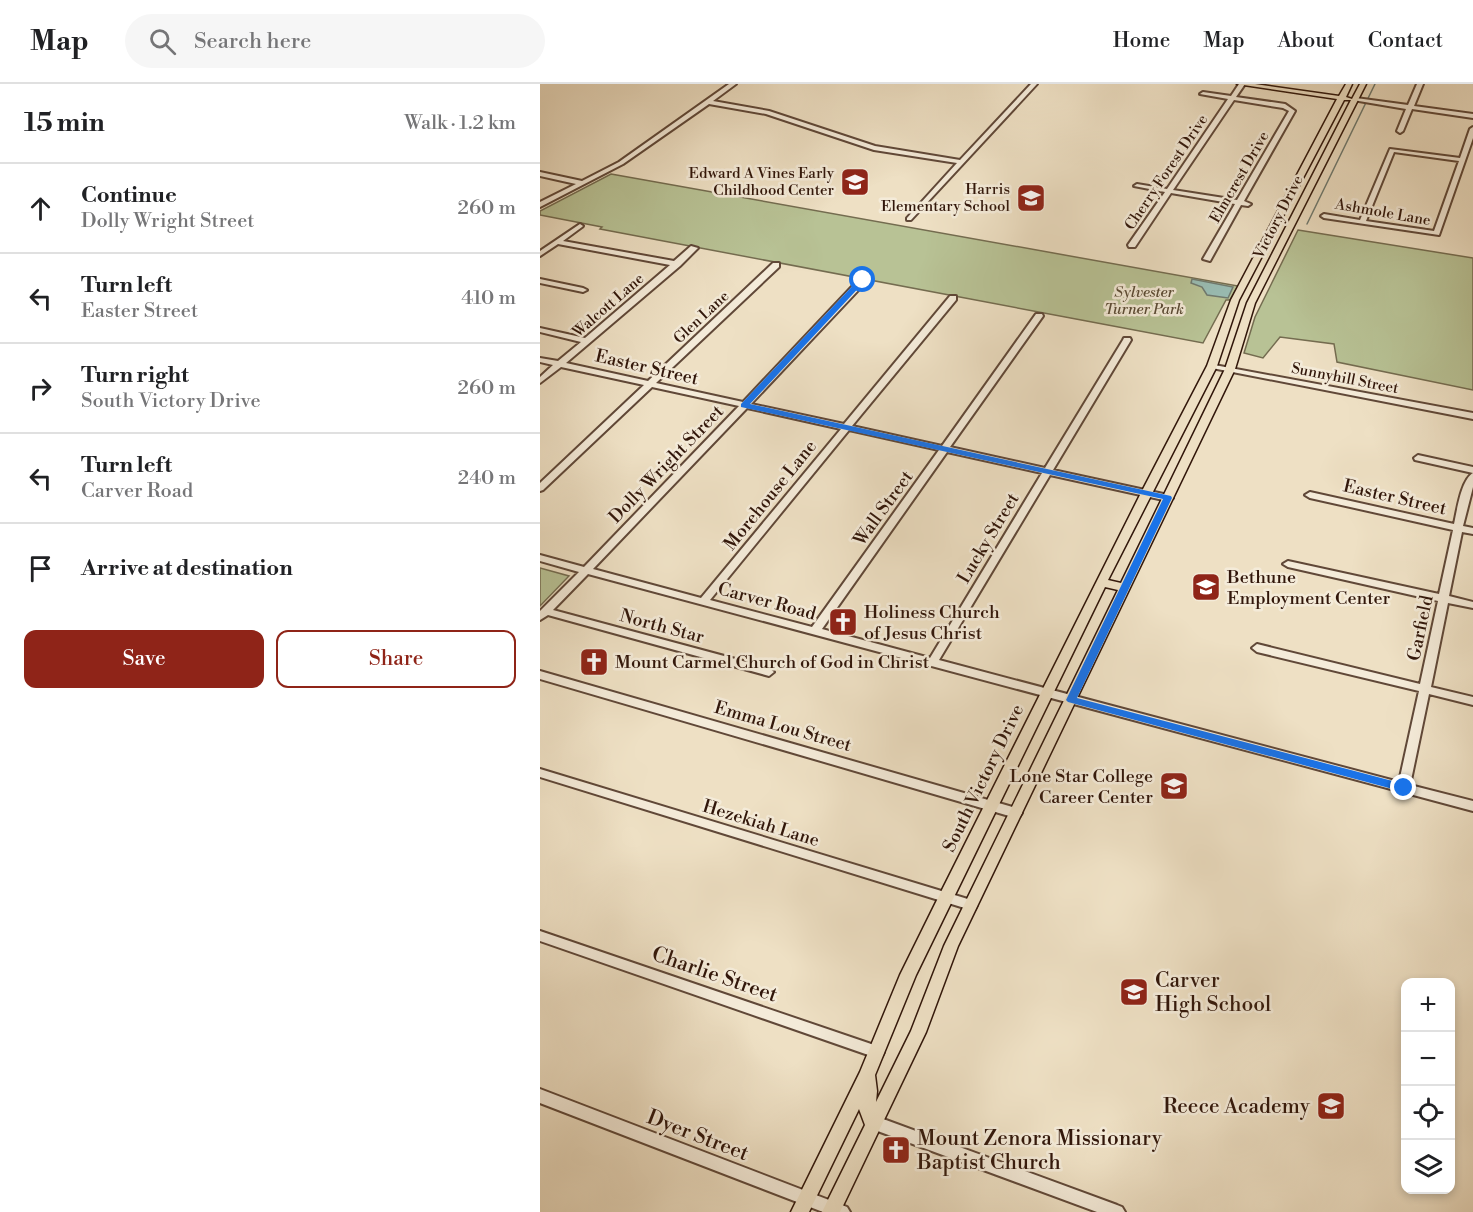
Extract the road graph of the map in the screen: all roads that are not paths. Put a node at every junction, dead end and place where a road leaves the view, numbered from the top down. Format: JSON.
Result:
{"nodes":[{"id":1,"x":733,"y":84,"type":"edge"},
{"id":2,"x":1034,"y":84,"type":"edge"},
{"id":3,"x":1242,"y":84,"type":"edge"},
{"id":4,"x":1275,"y":84,"type":"edge"},
{"id":5,"x":1349,"y":84,"type":"edge"},
{"id":6,"x":1363,"y":84,"type":"edge"},
{"id":7,"x":1420,"y":84,"type":"edge"},
{"id":8,"x":1203,"y":94,"type":"dead end"},
{"id":9,"x":1343,"y":96,"type":"junction"},
{"id":10,"x":1233,"y":98,"type":"junction"},
{"id":11,"x":1360,"y":98,"type":"junction"},
{"id":12,"x":708,"y":102,"type":"junction"},
{"id":13,"x":1412,"y":105,"type":"junction"},
{"id":14,"x":1473,"y":111,"type":"edge"},
{"id":15,"x":1473,"y":116,"type":"edge"},
{"id":16,"x":1473,"y":129,"type":"edge"},
{"id":17,"x":1400,"y":130,"type":"dead end"},
{"id":18,"x":1314,"y":149,"type":"junction"},
{"id":19,"x":1329,"y":151,"type":"junction"},
{"id":20,"x":1463,"y":160,"type":"junction"},
{"id":21,"x":963,"y":162,"type":"junction"},
{"id":22,"x":540,"y":174,"type":"edge"},
{"id":23,"x":583,"y":183,"type":"junction"},
{"id":24,"x":1137,"y":186,"type":"dead end"},
{"id":25,"x":1167,"y":192,"type":"junction"},
{"id":26,"x":1238,"y":203,"type":"junction"},
{"id":27,"x":1248,"y":204,"type":"dead end"},
{"id":28,"x":540,"y":205,"type":"edge"},
{"id":29,"x":1282,"y":210,"type":"junction"},
{"id":30,"x":1297,"y":212,"type":"junction"},
{"id":31,"x":1324,"y":216,"type":"dead end"},
{"id":32,"x":909,"y":219,"type":"dead end"},
{"id":33,"x":1362,"y":222,"type":"junction"},
{"id":34,"x":580,"y":226,"type":"dead end"},
{"id":35,"x":557,"y":242,"type":"junction"},
{"id":36,"x":1132,"y":245,"type":"dead end"},
{"id":37,"x":694,"y":248,"type":"dead end"},
{"id":38,"x":540,"y":254,"type":"edge"},
{"id":39,"x":1207,"y":259,"type":"dead end"},
{"id":40,"x":676,"y":264,"type":"junction"},
{"id":41,"x":776,"y":265,"type":"dead end"},
{"id":42,"x":863,"y":280,"type":"dead end"},
{"id":43,"x":540,"y":281,"type":"edge"},
{"id":44,"x":1245,"y":281,"type":"junction"},
{"id":45,"x":1261,"y":284,"type":"junction"},
{"id":46,"x":583,"y":290,"type":"dead end"},
{"id":47,"x":953,"y":298,"type":"dead end"},
{"id":48,"x":1040,"y":316,"type":"dead end"},
{"id":49,"x":540,"y":330,"type":"edge"},
{"id":50,"x":1127,"y":340,"type":"dead end"},
{"id":51,"x":587,"y":341,"type":"junction"},
{"id":52,"x":540,"y":360,"type":"edge"},
{"id":53,"x":560,"y":364,"type":"junction"},
{"id":54,"x":1212,"y":366,"type":"junction"},
{"id":55,"x":1230,"y":369,"type":"junction"},
{"id":56,"x":540,"y":381,"type":"edge"},
{"id":57,"x":649,"y":385,"type":"junction"},
{"id":58,"x":744,"y":405,"type":"junction"},
{"id":59,"x":1473,"y":416,"type":"edge"},
{"id":60,"x":846,"y":428,"type":"junction"},
{"id":61,"x":946,"y":449,"type":"junction"},
{"id":62,"x":1418,"y":458,"type":"dead end"},
{"id":63,"x":1473,"y":470,"type":"edge"},
{"id":64,"x":1047,"y":472,"type":"junction"},
{"id":65,"x":1473,"y":476,"type":"edge"},
{"id":66,"x":540,"y":489,"type":"edge"},
{"id":67,"x":1146,"y":493,"type":"junction"},
{"id":68,"x":1310,"y":495,"type":"dead end"},
{"id":69,"x":1168,"y":498,"type":"junction"},
{"id":70,"x":1459,"y":528,"type":"junction"},
{"id":71,"x":1473,"y":531,"type":"edge"},
{"id":72,"x":540,"y":558,"type":"edge"},
{"id":73,"x":1288,"y":564,"type":"dead end"},
{"id":74,"x":585,"y":570,"type":"junction"},
{"id":75,"x":1102,"y":582,"type":"junction"},
{"id":76,"x":1125,"y":588,"type":"junction"},
{"id":77,"x":1443,"y":598,"type":"junction"},
{"id":78,"x":703,"y":602,"type":"junction"},
{"id":79,"x":1473,"y":605,"type":"edge"},
{"id":80,"x":543,"y":614,"type":"edge"},
{"id":81,"x":815,"y":631,"type":"junction"},
{"id":82,"x":1257,"y":648,"type":"dead end"},
{"id":83,"x":933,"y":662,"type":"junction"},
{"id":84,"x":769,"y":672,"type":"dead end"},
{"id":85,"x":540,"y":675,"type":"edge"},
{"id":86,"x":1422,"y":689,"type":"junction"},
{"id":87,"x":1047,"y":692,"type":"junction"},
{"id":88,"x":1071,"y":700,"type":"junction"},
{"id":89,"x":1473,"y":701,"type":"edge"},
{"id":90,"x":540,"y":773,"type":"edge"},
{"id":91,"x":1404,"y":788,"type":"junction"},
{"id":92,"x":991,"y":805,"type":"junction"},
{"id":93,"x":1473,"y":806,"type":"edge"},
{"id":94,"x":1016,"y":813,"type":"junction"},
{"id":95,"x":945,"y":898,"type":"junction"},
{"id":96,"x":972,"y":905,"type":"junction"},
{"id":97,"x":540,"y":936,"type":"edge"},
{"id":98,"x":877,"y":1052,"type":"junction"},
{"id":99,"x":867,"y":1075,"type":"junction"},
{"id":100,"x":540,"y":1096,"type":"edge"},
{"id":101,"x":875,"y":1123,"type":"junction"},
{"id":102,"x":803,"y":1205,"type":"edge"},
{"id":103,"x":835,"y":1211,"type":"edge"},
{"id":104,"x":1117,"y":1212,"type":"edge"}],
"edges":[{"from":1,"to":12,"type":"street"},
{"from":2,"to":21,"type":"street"},
{"from":3,"to":9,"type":"main road"},
{"from":3,"to":10,"type":"street","name":"Cherry Forest Drive"},
{"from":4,"to":9,"type":"main road"},
{"from":5,"to":9,"type":"main road","name":"Victory Drive"},
{"from":6,"to":11,"type":"main road","name":"Victory Drive"},
{"from":7,"to":13,"type":"street"},
{"from":8,"to":10,"type":"street"},
{"from":9,"to":11,"type":"main road"},
{"from":9,"to":18,"type":"main road","name":"Victory Drive"},
{"from":10,"to":25,"type":"street","name":"Cherry Forest Drive"},
{"from":10,"to":26,"type":"street","name":"Elmcrest Drive"},
{"from":11,"to":13,"type":"street"},
{"from":11,"to":19,"type":"main road","name":"Victory Drive"},
{"from":12,"to":21,"type":"street"},
{"from":12,"to":23,"type":"street"},
{"from":13,"to":14,"type":"street"},
{"from":13,"to":15,"type":"street"},
{"from":13,"to":17,"type":"street"},
{"from":16,"to":20,"type":"street"},
{"from":18,"to":19,"type":"main road"},
{"from":18,"to":29,"type":"main road","name":"Victory Drive"},
{"from":19,"to":30,"type":"main road","name":"Victory Drive"},
{"from":20,"to":33,"type":"street"},
{"from":20,"to":33,"type":"street","name":"Ashmole Lane"},
{"from":21,"to":32,"type":"street"},
{"from":22,"to":23,"type":"street"},
{"from":23,"to":28,"type":"street"},
{"from":24,"to":25,"type":"street"},
{"from":25,"to":26,"type":"street"},
{"from":25,"to":36,"type":"street","name":"Cherry Forest Drive"},
{"from":26,"to":27,"type":"street"},
{"from":26,"to":39,"type":"street","name":"Elmcrest Drive"},
{"from":29,"to":30,"type":"main road"},
{"from":29,"to":44,"type":"main road","name":"Victory Drive"},
{"from":30,"to":45,"type":"main road","name":"Victory Drive"},
{"from":31,"to":33,"type":"street","name":"Ashmole Lane"},
{"from":34,"to":35,"type":"street"},
{"from":35,"to":38,"type":"street"},
{"from":35,"to":40,"type":"street"},
{"from":37,"to":40,"type":"street","name":"Walcott Lane"},
{"from":40,"to":51,"type":"street","name":"Walcott Lane"},
{"from":41,"to":57,"type":"street","name":"Glen Lane"},
{"from":42,"to":58,"type":"street","name":"Dolly Wright Street"},
{"from":43,"to":46,"type":"street"},
{"from":44,"to":45,"type":"main road"},
{"from":44,"to":54,"type":"main road","name":"Victory Drive"},
{"from":45,"to":55,"type":"main road","name":"Victory Drive"},
{"from":47,"to":60,"type":"street","name":"Morehouse Lane"},
{"from":48,"to":61,"type":"street","name":"Wall Street"},
{"from":49,"to":51,"type":"street"},
{"from":50,"to":64,"type":"street","name":"Lucky Street"},
{"from":51,"to":53,"type":"street","name":"Walcott Lane"},
{"from":52,"to":53,"type":"street","name":"Easter Street"},
{"from":53,"to":56,"type":"street","name":"Walcott Lane"},
{"from":53,"to":57,"type":"street","name":"Easter Street"},
{"from":54,"to":55,"type":"street","name":"Sunnyhill Street"},
{"from":54,"to":67,"type":"main road","name":"South Victory Drive"},
{"from":55,"to":59,"type":"street","name":"Sunnyhill Street"},
{"from":55,"to":69,"type":"main road"},
{"from":57,"to":58,"type":"street","name":"Easter Street"},
{"from":57,"to":66,"type":"street","name":"Glen Lane"},
{"from":58,"to":60,"type":"street","name":"Easter Street"},
{"from":58,"to":74,"type":"street","name":"Dolly Wright Street"},
{"from":60,"to":61,"type":"street","name":"Easter Street"},
{"from":60,"to":78,"type":"street","name":"Morehouse Lane"},
{"from":61,"to":64,"type":"street","name":"Easter Street"},
{"from":61,"to":81,"type":"street","name":"Wall Street"},
{"from":62,"to":63,"type":"street"},
{"from":64,"to":67,"type":"street","name":"Easter Street"},
{"from":64,"to":83,"type":"street","name":"Lucky Street"},
{"from":65,"to":70,"type":"street","name":"Garfield"},
{"from":67,"to":69,"type":"street","name":"Easter Street"},
{"from":67,"to":75,"type":"main road","name":"South Victory Drive"},
{"from":68,"to":70,"type":"street","name":"Easter Street"},
{"from":69,"to":76,"type":"main road"},
{"from":70,"to":71,"type":"street","name":"Easter Street"},
{"from":70,"to":77,"type":"street","name":"Garfield"},
{"from":72,"to":74,"type":"street","name":"Carver Road"},
{"from":73,"to":77,"type":"street"},
{"from":74,"to":78,"type":"street","name":"Carver Road"},
{"from":74,"to":80,"type":"street","name":"Dolly Wright Street"},
{"from":75,"to":76,"type":"main road"},
{"from":75,"to":87,"type":"main road","name":"South Victory Drive"},
{"from":76,"to":88,"type":"main road"},
{"from":77,"to":79,"type":"street"},
{"from":77,"to":86,"type":"street","name":"Garfield"},
{"from":78,"to":81,"type":"street","name":"Carver Road"},
{"from":80,"to":84,"type":"street","name":"North Star"},
{"from":81,"to":83,"type":"street","name":"Carver Road"},
{"from":82,"to":86,"type":"street"},
{"from":83,"to":87,"type":"street","name":"Carver Road"},
{"from":85,"to":92,"type":"street","name":"Emma Lou Street"},
{"from":86,"to":89,"type":"street"},
{"from":86,"to":91,"type":"street","name":"Garfield"},
{"from":87,"to":88,"type":"street","name":"Carver Road"},
{"from":87,"to":92,"type":"main road","name":"South Victory Drive"},
{"from":88,"to":91,"type":"street","name":"Carver Road"},
{"from":88,"to":94,"type":"main road"},
{"from":90,"to":95,"type":"street","name":"Hezekiah Lane"},
{"from":91,"to":93,"type":"street","name":"Carver Road"},
{"from":92,"to":94,"type":"street","name":"Emma Lou Street"},
{"from":92,"to":95,"type":"main road","name":"South Victory Drive"},
{"from":94,"to":96,"type":"main road"},
{"from":95,"to":96,"type":"street","name":"Hezekiah Lane"},
{"from":95,"to":98,"type":"main road","name":"South Victory Drive"},
{"from":96,"to":101,"type":"main road"},
{"from":97,"to":98,"type":"street","name":"Charlie Street"},
{"from":98,"to":99,"type":"main road","name":"South Victory Drive"},
{"from":99,"to":101,"type":"main road"},
{"from":99,"to":102,"type":"main road","name":"South Victory Drive"},
{"from":100,"to":102,"type":"street","name":"Dyer Street"},
{"from":101,"to":103,"type":"main road"},
{"from":101,"to":104,"type":"street"},
{"from":102,"to":103,"type":"street","name":"Dyer Street"}]}
